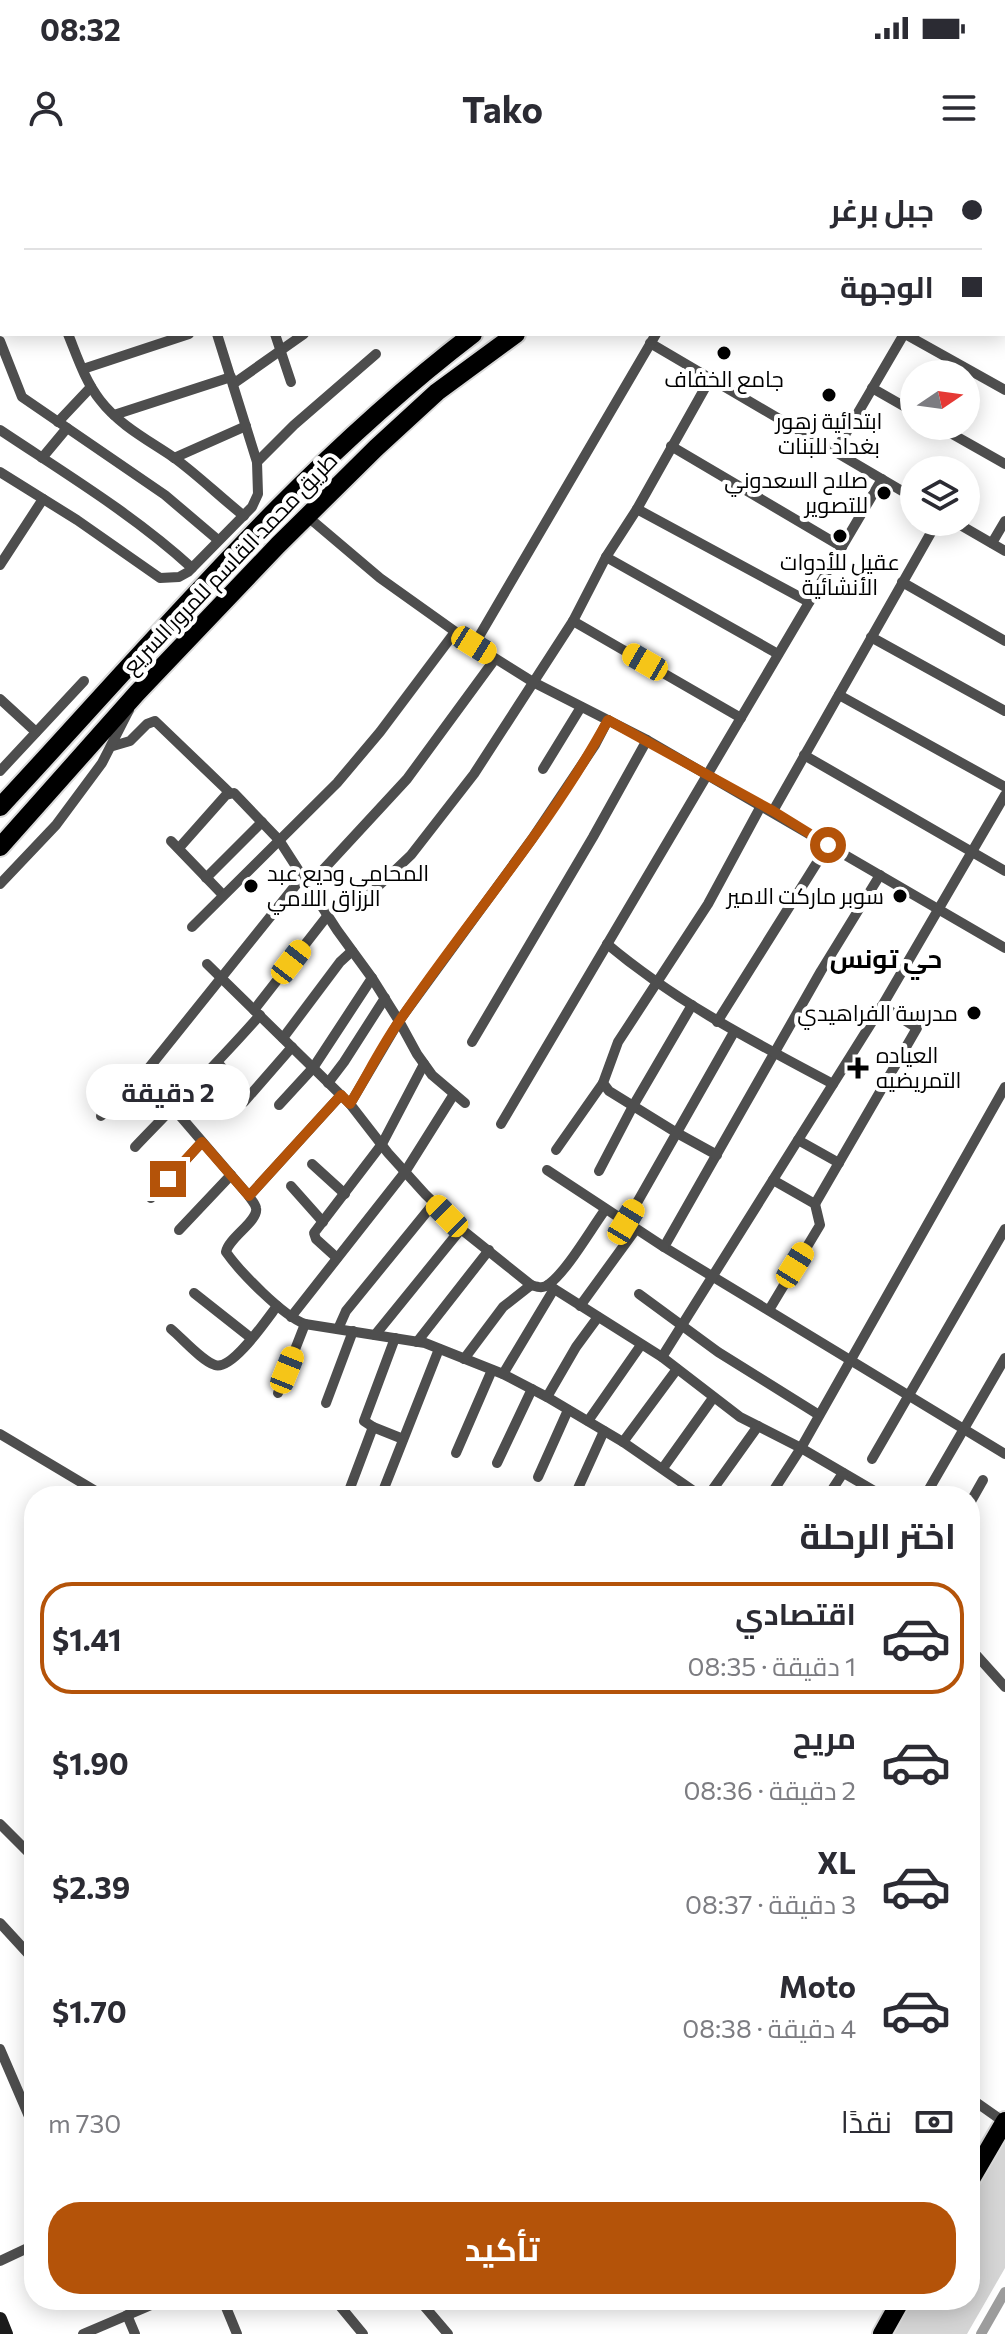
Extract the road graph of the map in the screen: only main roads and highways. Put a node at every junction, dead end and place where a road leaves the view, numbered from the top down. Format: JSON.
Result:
{"nodes":[{"id":1,"x":470,"y":336,"type":"edge"},
{"id":2,"x":513,"y":336,"type":"edge"},
{"id":3,"x":0,"y":807,"type":"edge"},
{"id":4,"x":0,"y":847,"type":"edge"},
{"id":5,"x":1005,"y":2122,"type":"edge"},
{"id":6,"x":980,"y":2164,"type":"edge"},
{"id":7,"x":895,"y":2310,"type":"edge"},
{"id":8,"x":882,"y":2334,"type":"edge"}],
"edges":[{"from":1,"to":3,"type":"highway","name":"طريق محمد القاسم للمرور السريع"},
{"from":2,"to":4,"type":"highway","name":"طريق محمد القاسم للمرور السريع"},
{"from":5,"to":6,"type":"highway"},
{"from":7,"to":8,"type":"highway"}]}
